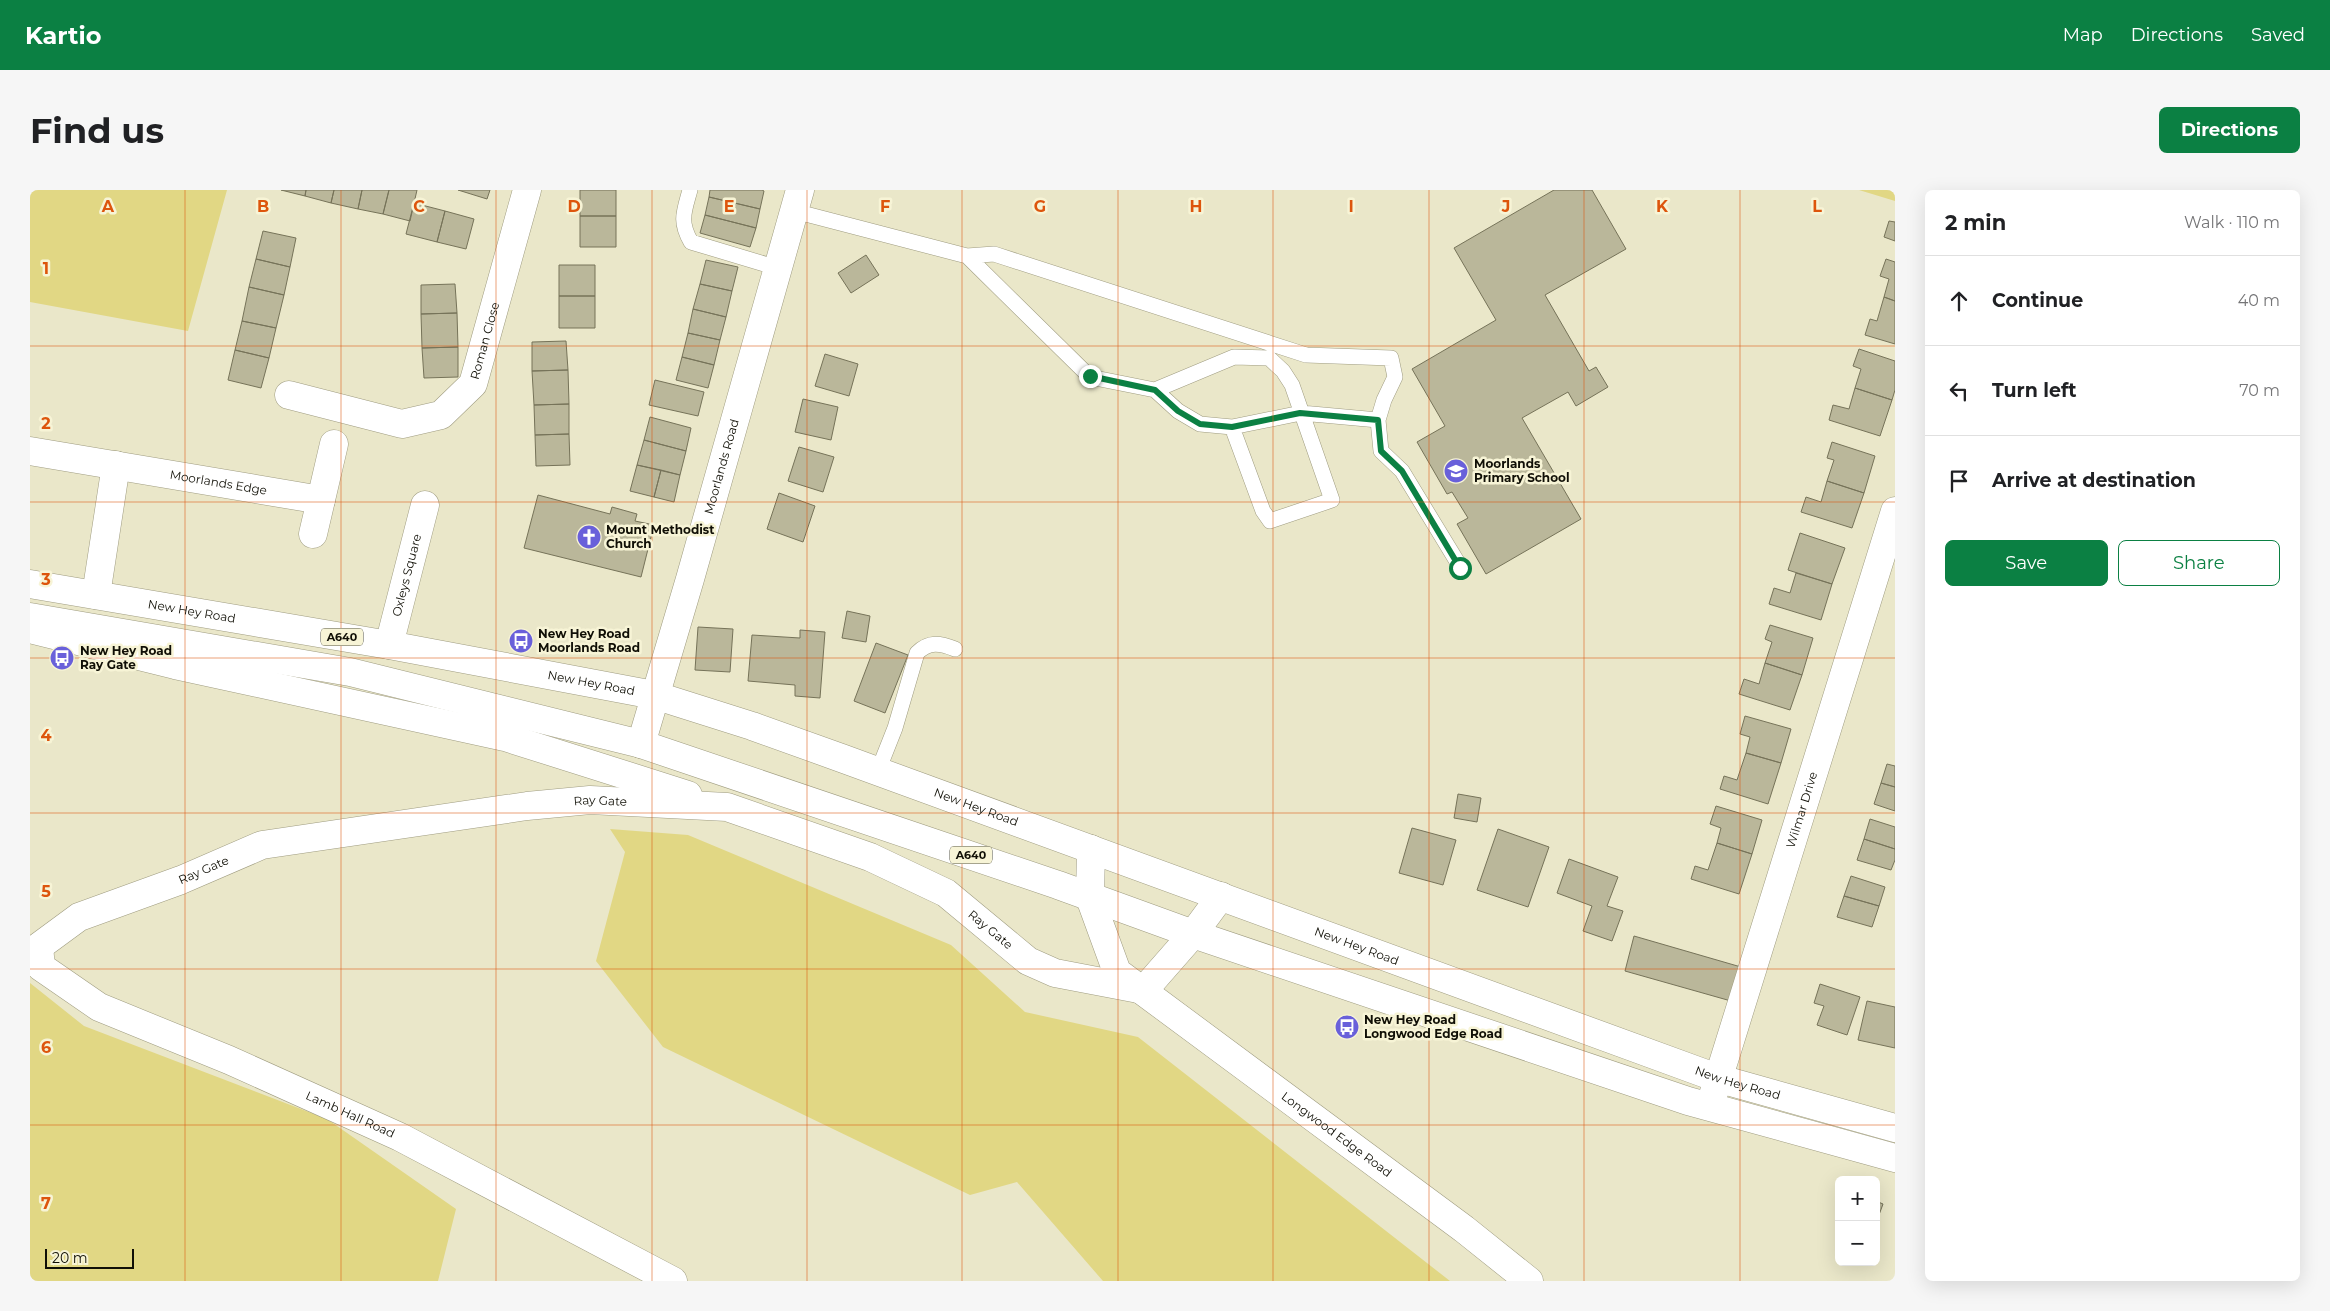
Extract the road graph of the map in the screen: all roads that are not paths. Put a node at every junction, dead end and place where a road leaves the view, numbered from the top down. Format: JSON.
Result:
{"nodes":[{"id":1,"x":527,"y":190,"type":"edge"},
{"id":2,"x":690,"y":190,"type":"edge"},
{"id":3,"x":797,"y":201,"type":"edge"},
{"id":4,"x":966,"y":256,"type":"junction"},
{"id":5,"x":778,"y":268,"type":"junction"},
{"id":6,"x":1155,"y":390,"type":"junction"},
{"id":7,"x":289,"y":395,"type":"dead end"},
{"id":8,"x":1300,"y":413,"type":"junction"},
{"id":9,"x":1378,"y":420,"type":"junction"},
{"id":10,"x":1232,"y":427,"type":"junction"},
{"id":11,"x":334,"y":444,"type":"dead end"},
{"id":12,"x":30,"y":451,"type":"edge"},
{"id":13,"x":116,"y":466,"type":"junction"},
{"id":14,"x":321,"y":500,"type":"junction"},
{"id":15,"x":425,"y":505,"type":"dead end"},
{"id":16,"x":1895,"y":512,"type":"edge"},
{"id":17,"x":312,"y":534,"type":"dead end"},
{"id":18,"x":1460,"y":568,"type":"dead end"},
{"id":19,"x":30,"y":584,"type":"edge"},
{"id":20,"x":96,"y":595,"type":"junction"},
{"id":21,"x":30,"y":617,"type":"edge"},
{"id":22,"x":30,"y":630,"type":"edge"},
{"id":23,"x":389,"y":645,"type":"junction"},
{"id":24,"x":955,"y":649,"type":"dead end"},
{"id":25,"x":654,"y":696,"type":"junction"},
{"id":26,"x":641,"y":744,"type":"junction"},
{"id":27,"x":878,"y":771,"type":"junction"},
{"id":28,"x":727,"y":807,"type":"junction"},
{"id":29,"x":1091,"y":849,"type":"junction"},
{"id":30,"x":1220,"y":896,"type":"junction"},
{"id":31,"x":1090,"y":898,"type":"junction"},
{"id":32,"x":1193,"y":934,"type":"junction"},
{"id":33,"x":34,"y":950,"type":"edge"},
{"id":34,"x":1144,"y":990,"type":"junction"},
{"id":35,"x":1720,"y":1079,"type":"junction"},
{"id":36,"x":1709,"y":1107,"type":"junction"},
{"id":37,"x":1895,"y":1128,"type":"edge"},
{"id":38,"x":1895,"y":1158,"type":"edge"},
{"id":39,"x":673,"y":1281,"type":"edge"},
{"id":40,"x":1529,"y":1281,"type":"edge"}],
"edges":[{"from":1,"to":7,"type":"main road","name":"Roman Close"},
{"from":2,"to":5,"type":"lane"},
{"from":3,"to":4,"type":"lane"},
{"from":3,"to":5,"type":"main road","name":"Moorlands Road"},
{"from":4,"to":6,"type":"lane"},
{"from":4,"to":9,"type":"lane"},
{"from":5,"to":25,"type":"main road","name":"Moorlands Road"},
{"from":6,"to":8,"type":"lane"},
{"from":6,"to":10,"type":"lane"},
{"from":8,"to":9,"type":"lane"},
{"from":8,"to":10,"type":"lane"},
{"from":8,"to":10,"type":"lane"},
{"from":9,"to":18,"type":"lane"},
{"from":11,"to":14,"type":"main road"},
{"from":12,"to":13,"type":"main road","name":"Moorlands Edge"},
{"from":13,"to":14,"type":"main road","name":"Moorlands Edge"},
{"from":13,"to":20,"type":"main road"},
{"from":14,"to":17,"type":"main road"},
{"from":15,"to":23,"type":"main road","name":"Oxleys Square"},
{"from":16,"to":35,"type":"main road","name":"Wilmar Drive"},
{"from":19,"to":20,"type":"main road","name":"New Hey Road","number":"A640"},
{"from":20,"to":23,"type":"main road","name":"New Hey Road","number":"A640"},
{"from":21,"to":26,"type":"main road","number":"A640"},
{"from":22,"to":28,"type":"main road"},
{"from":23,"to":25,"type":"main road","name":"New Hey Road","number":"A640"},
{"from":24,"to":27,"type":"lane"},
{"from":25,"to":26,"type":"main road","name":"Moorlands Road"},
{"from":25,"to":27,"type":"main road","name":"New Hey Road","number":"A640"},
{"from":26,"to":31,"type":"main road","number":"A640"},
{"from":27,"to":29,"type":"main road","name":"New Hey Road","number":"A640"},
{"from":28,"to":33,"type":"main road","name":"Ray Gate"},
{"from":28,"to":34,"type":"main road","name":"Ray Gate"},
{"from":29,"to":30,"type":"main road","name":"New Hey Road","number":"A640"},
{"from":29,"to":31,"type":"main road","name":"Longwood Edge Road"},
{"from":30,"to":32,"type":"main road"},
{"from":30,"to":35,"type":"main road","name":"New Hey Road","number":"A640"},
{"from":31,"to":32,"type":"main road","number":"A640"},
{"from":31,"to":34,"type":"main road","name":"Longwood Edge Road"},
{"from":32,"to":34,"type":"main road"},
{"from":32,"to":36,"type":"main road","number":"A640"},
{"from":33,"to":39,"type":"main road","name":"Lamb Hall Road"},
{"from":34,"to":40,"type":"main road","name":"Longwood Edge Road"},
{"from":35,"to":36,"type":"main road","name":"Wilmar Drive"},
{"from":35,"to":37,"type":"main road","name":"New Hey Road","number":"A640"},
{"from":36,"to":38,"type":"main road","number":"A640"}]}
